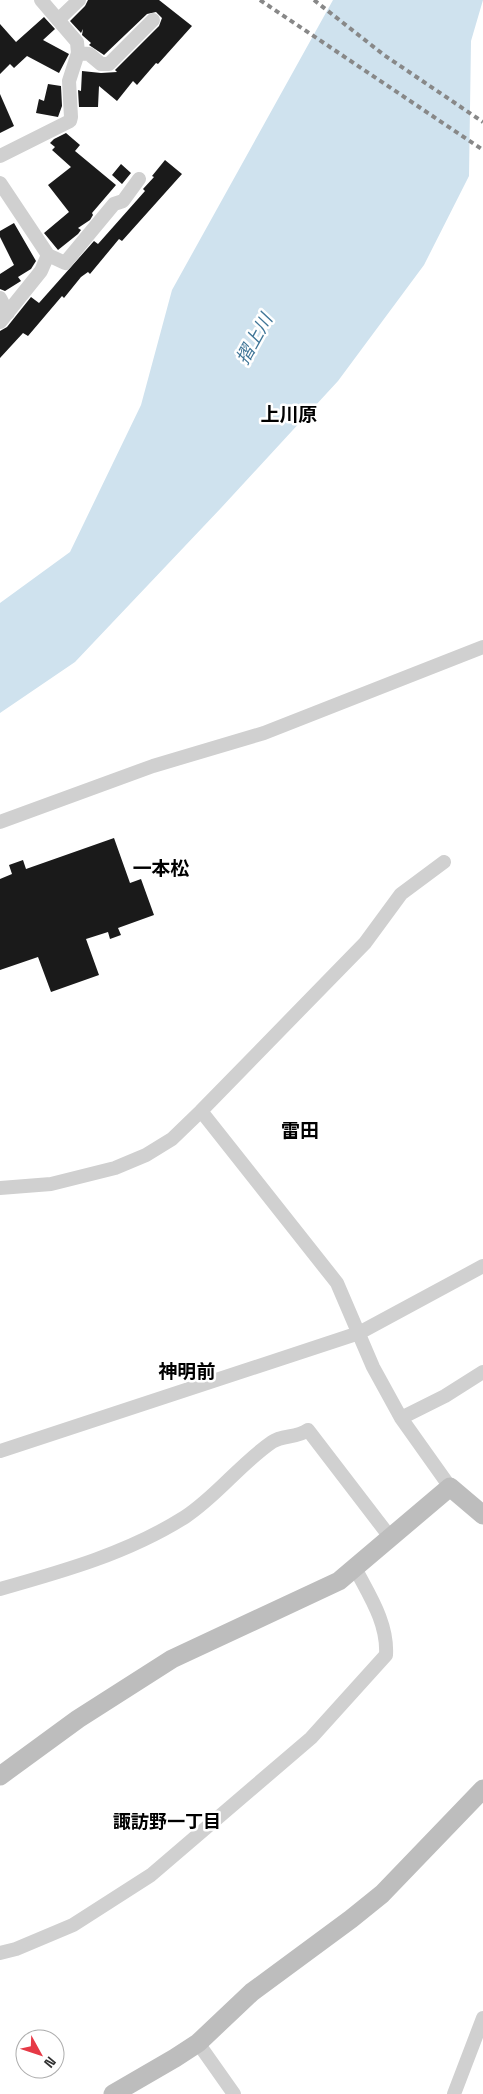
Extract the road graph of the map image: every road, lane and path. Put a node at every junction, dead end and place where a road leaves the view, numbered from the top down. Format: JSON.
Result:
{"nodes":[{"id":1,"x":41,"y":0,"type":"edge"},
{"id":2,"x":79,"y":0,"type":"edge"},
{"id":3,"x":58,"y":20,"type":"junction"},
{"id":4,"x":153,"y":20,"type":"dead end"},
{"id":5,"x":78,"y":53,"type":"junction"},
{"id":6,"x":0,"y":156,"type":"edge"},
{"id":7,"x":139,"y":178,"type":"dead end"},
{"id":8,"x":0,"y":183,"type":"edge"},
{"id":9,"x":48,"y":255,"type":"junction"},
{"id":10,"x":0,"y":298,"type":"edge"},
{"id":11,"x":4,"y":317,"type":"edge"},
{"id":12,"x":483,"y":648,"type":"edge"},
{"id":13,"x":0,"y":822,"type":"edge"},
{"id":14,"x":444,"y":862,"type":"dead end"},
{"id":15,"x":201,"y":1112,"type":"junction"},
{"id":16,"x":0,"y":1188,"type":"edge"},
{"id":17,"x":483,"y":1266,"type":"edge"},
{"id":18,"x":358,"y":1333,"type":"junction"},
{"id":19,"x":483,"y":1372,"type":"edge"},
{"id":20,"x":401,"y":1418,"type":"junction"},
{"id":21,"x":0,"y":1451,"type":"edge"},
{"id":22,"x":450,"y":1487,"type":"junction"},
{"id":23,"x":483,"y":1515,"type":"edge"},
{"id":24,"x":390,"y":1537,"type":"junction"},
{"id":25,"x":355,"y":1568,"type":"junction"},
{"id":26,"x":0,"y":1589,"type":"edge"},
{"id":27,"x":0,"y":1776,"type":"edge"},
{"id":28,"x":483,"y":1789,"type":"edge"},
{"id":29,"x":0,"y":1953,"type":"edge"},
{"id":30,"x":483,"y":2018,"type":"edge"},
{"id":31,"x":198,"y":2043,"type":"junction"},
{"id":32,"x":113,"y":2094,"type":"edge"},
{"id":33,"x":234,"y":2094,"type":"edge"},
{"id":34,"x":454,"y":2094,"type":"edge"}],
"edges":[{"from":1,"to":3,"type":"street"},
{"from":2,"to":3,"type":"street"},
{"from":3,"to":5,"type":"street"},
{"from":4,"to":5,"type":"street"},
{"from":5,"to":6,"type":"street"},
{"from":7,"to":9,"type":"street"},
{"from":8,"to":9,"type":"street"},
{"from":9,"to":11,"type":"street"},
{"from":10,"to":11,"type":"street"},
{"from":12,"to":13,"type":"street"},
{"from":14,"to":15,"type":"street"},
{"from":15,"to":16,"type":"street"},
{"from":15,"to":18,"type":"street"},
{"from":17,"to":18,"type":"street"},
{"from":18,"to":20,"type":"street"},
{"from":18,"to":21,"type":"street"},
{"from":19,"to":20,"type":"street"},
{"from":20,"to":22,"type":"street"},
{"from":22,"to":23,"type":"street"},
{"from":22,"to":24,"type":"street"},
{"from":24,"to":25,"type":"street"},
{"from":24,"to":26,"type":"street"},
{"from":25,"to":27,"type":"street"},
{"from":25,"to":29,"type":"street"},
{"from":28,"to":31,"type":"street"},
{"from":30,"to":34,"type":"street"},
{"from":31,"to":32,"type":"street"},
{"from":31,"to":33,"type":"street"}]}
